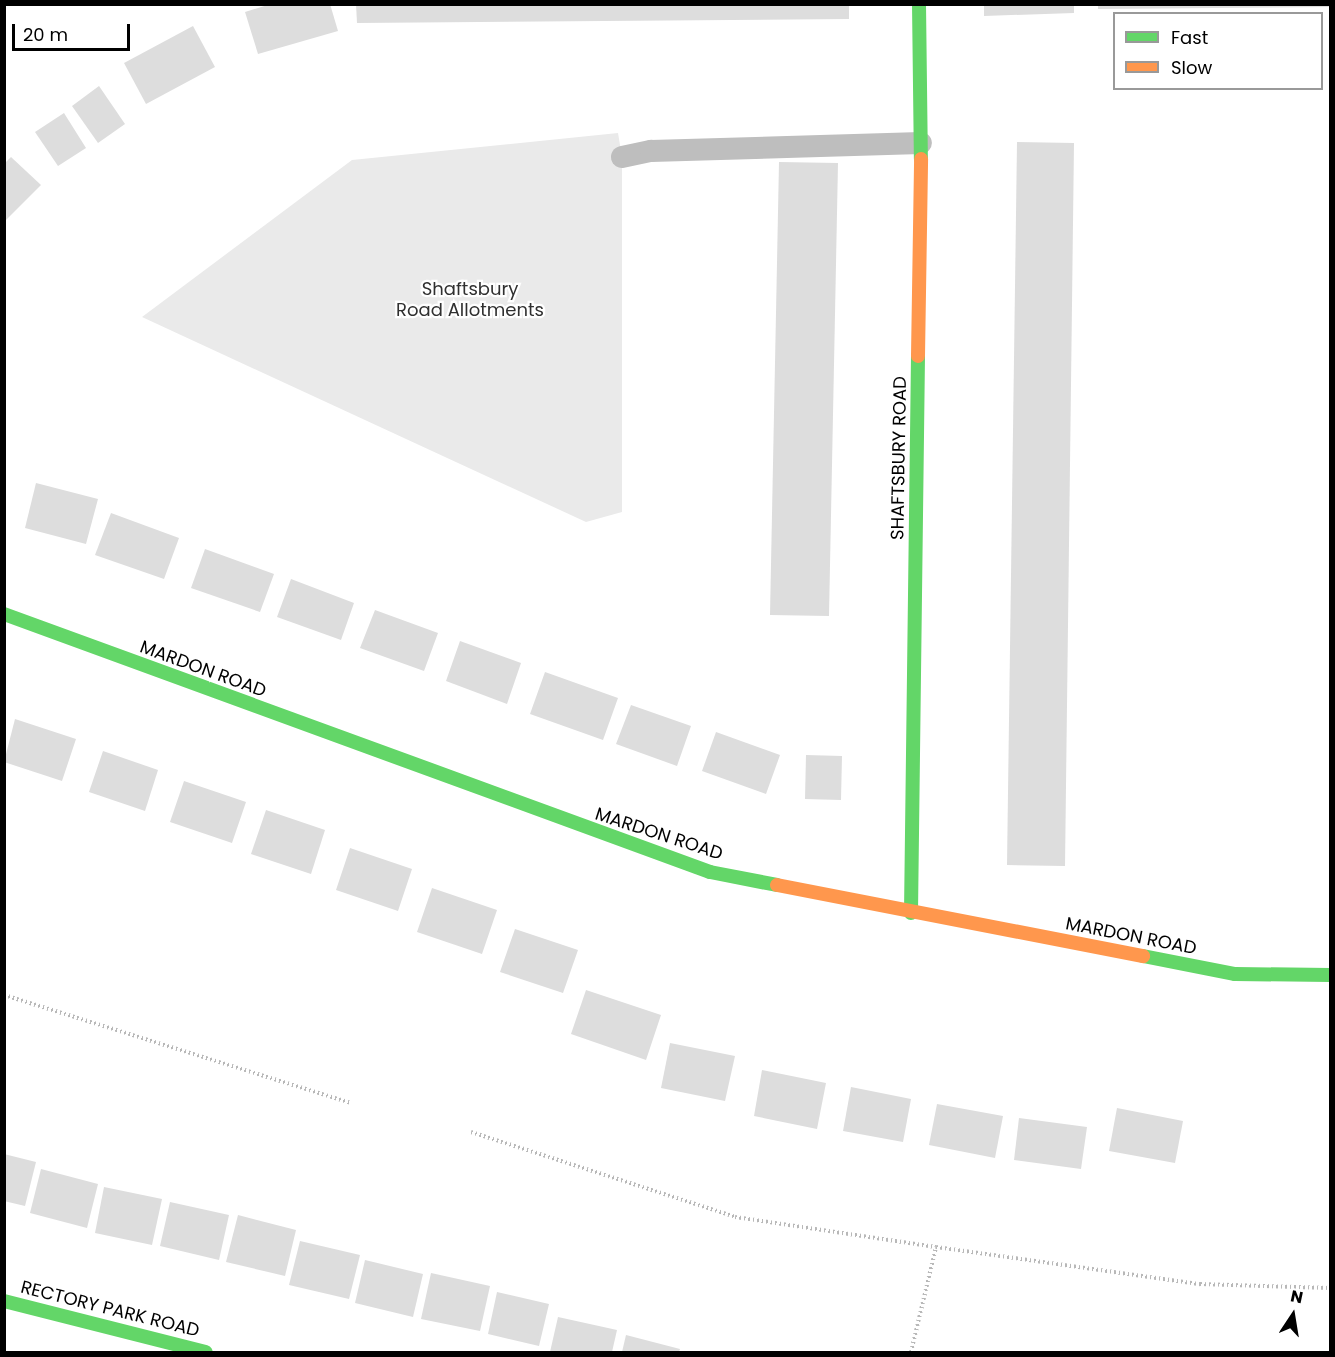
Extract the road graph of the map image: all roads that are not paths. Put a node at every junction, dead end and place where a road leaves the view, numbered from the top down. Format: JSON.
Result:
{"nodes":[{"id":1,"x":919,"y":4,"type":"edge"},
{"id":2,"x":921,"y":143,"type":"junction"},
{"id":3,"x":622,"y":157,"type":"dead end"},
{"id":4,"x":4,"y":614,"type":"edge"},
{"id":5,"x":911,"y":913,"type":"junction"},
{"id":6,"x":1330,"y":975,"type":"edge"},
{"id":7,"x":4,"y":1300,"type":"edge"},
{"id":8,"x":206,"y":1353,"type":"edge"}],
"edges":[{"from":1,"to":2,"type":"street","name":"SHAFTSBURY ROAD"},
{"from":2,"to":3,"type":"lane"},
{"from":2,"to":5,"type":"street","name":"SHAFTSBURY ROAD"},
{"from":4,"to":5,"type":"street","name":"MARDON ROAD"},
{"from":5,"to":6,"type":"street","name":"MARDON ROAD"},
{"from":7,"to":8,"type":"street","name":"RECTORY PARK ROAD"}]}
